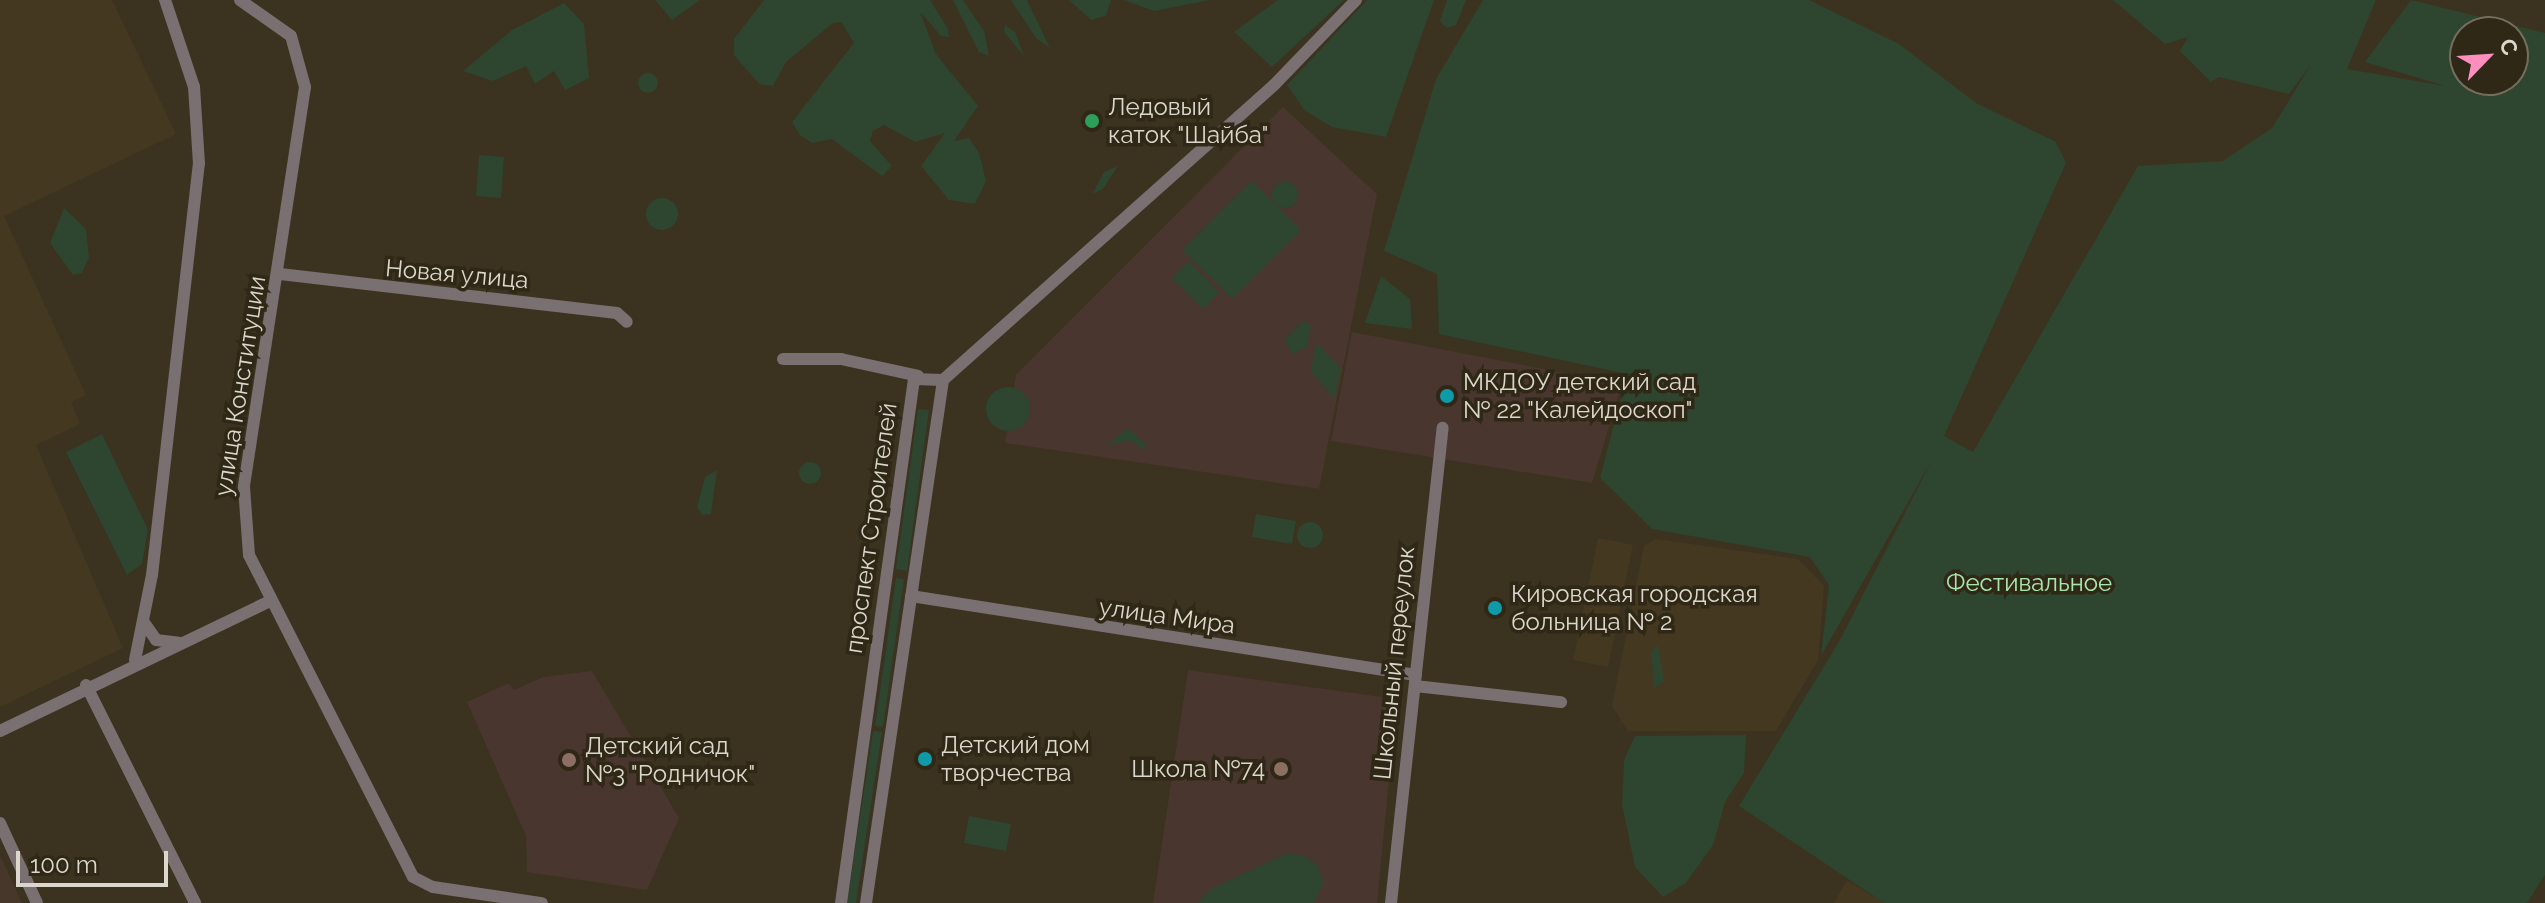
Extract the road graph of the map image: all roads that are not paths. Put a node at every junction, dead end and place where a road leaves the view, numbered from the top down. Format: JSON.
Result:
{"nodes":[{"id":1,"x":165,"y":0,"type":"edge"},
{"id":2,"x":240,"y":0,"type":"edge"},
{"id":3,"x":1356,"y":0,"type":"edge"},
{"id":4,"x":280,"y":274,"type":"junction"},
{"id":5,"x":627,"y":322,"type":"dead end"},
{"id":6,"x":783,"y":359,"type":"dead end"},
{"id":7,"x":918,"y":376,"type":"junction"},
{"id":8,"x":943,"y":380,"type":"junction"},
{"id":9,"x":1443,"y":428,"type":"dead end"},
{"id":10,"x":911,"y":596,"type":"junction"},
{"id":11,"x":270,"y":601,"type":"junction"},
{"id":12,"x":145,"y":624,"type":"junction"},
{"id":13,"x":186,"y":642,"type":"junction"},
{"id":14,"x":135,"y":660,"type":"junction"},
{"id":15,"x":1416,"y":680,"type":"junction"},
{"id":16,"x":86,"y":685,"type":"junction"},
{"id":17,"x":1561,"y":702,"type":"dead end"},
{"id":18,"x":0,"y":731,"type":"edge"},
{"id":19,"x":0,"y":823,"type":"edge"},
{"id":20,"x":37,"y":903,"type":"edge"},
{"id":21,"x":195,"y":903,"type":"edge"},
{"id":22,"x":542,"y":903,"type":"edge"},
{"id":23,"x":841,"y":903,"type":"edge"},
{"id":24,"x":866,"y":903,"type":"edge"},
{"id":25,"x":1391,"y":903,"type":"edge"}],
"edges":[{"from":1,"to":12,"type":"street"},
{"from":2,"to":4,"type":"street","name":"улица Конституции"},
{"from":3,"to":8,"type":"street"},
{"from":4,"to":5,"type":"street","name":"Новая улица"},
{"from":4,"to":11,"type":"street","name":"улица Конституции"},
{"from":6,"to":7,"type":"street"},
{"from":7,"to":8,"type":"street","name":"проспект Строителей"},
{"from":7,"to":23,"type":"street","name":"проспект Строителей"},
{"from":8,"to":10,"type":"street","name":"проспект Строителей"},
{"from":9,"to":15,"type":"street","name":"Школьный переулок"},
{"from":10,"to":15,"type":"street","name":"улица Мира"},
{"from":10,"to":24,"type":"street","name":"проспект Строителей"},
{"from":11,"to":13,"type":"street"},
{"from":11,"to":22,"type":"street","name":"улица Конституции"},
{"from":12,"to":13,"type":"street"},
{"from":12,"to":14,"type":"street"},
{"from":13,"to":14,"type":"street"},
{"from":14,"to":16,"type":"street"},
{"from":15,"to":17,"type":"street","name":"улица Мира"},
{"from":15,"to":25,"type":"street","name":"Школьный переулок"},
{"from":16,"to":18,"type":"street"},
{"from":16,"to":21,"type":"street"},
{"from":19,"to":20,"type":"street"}]}
